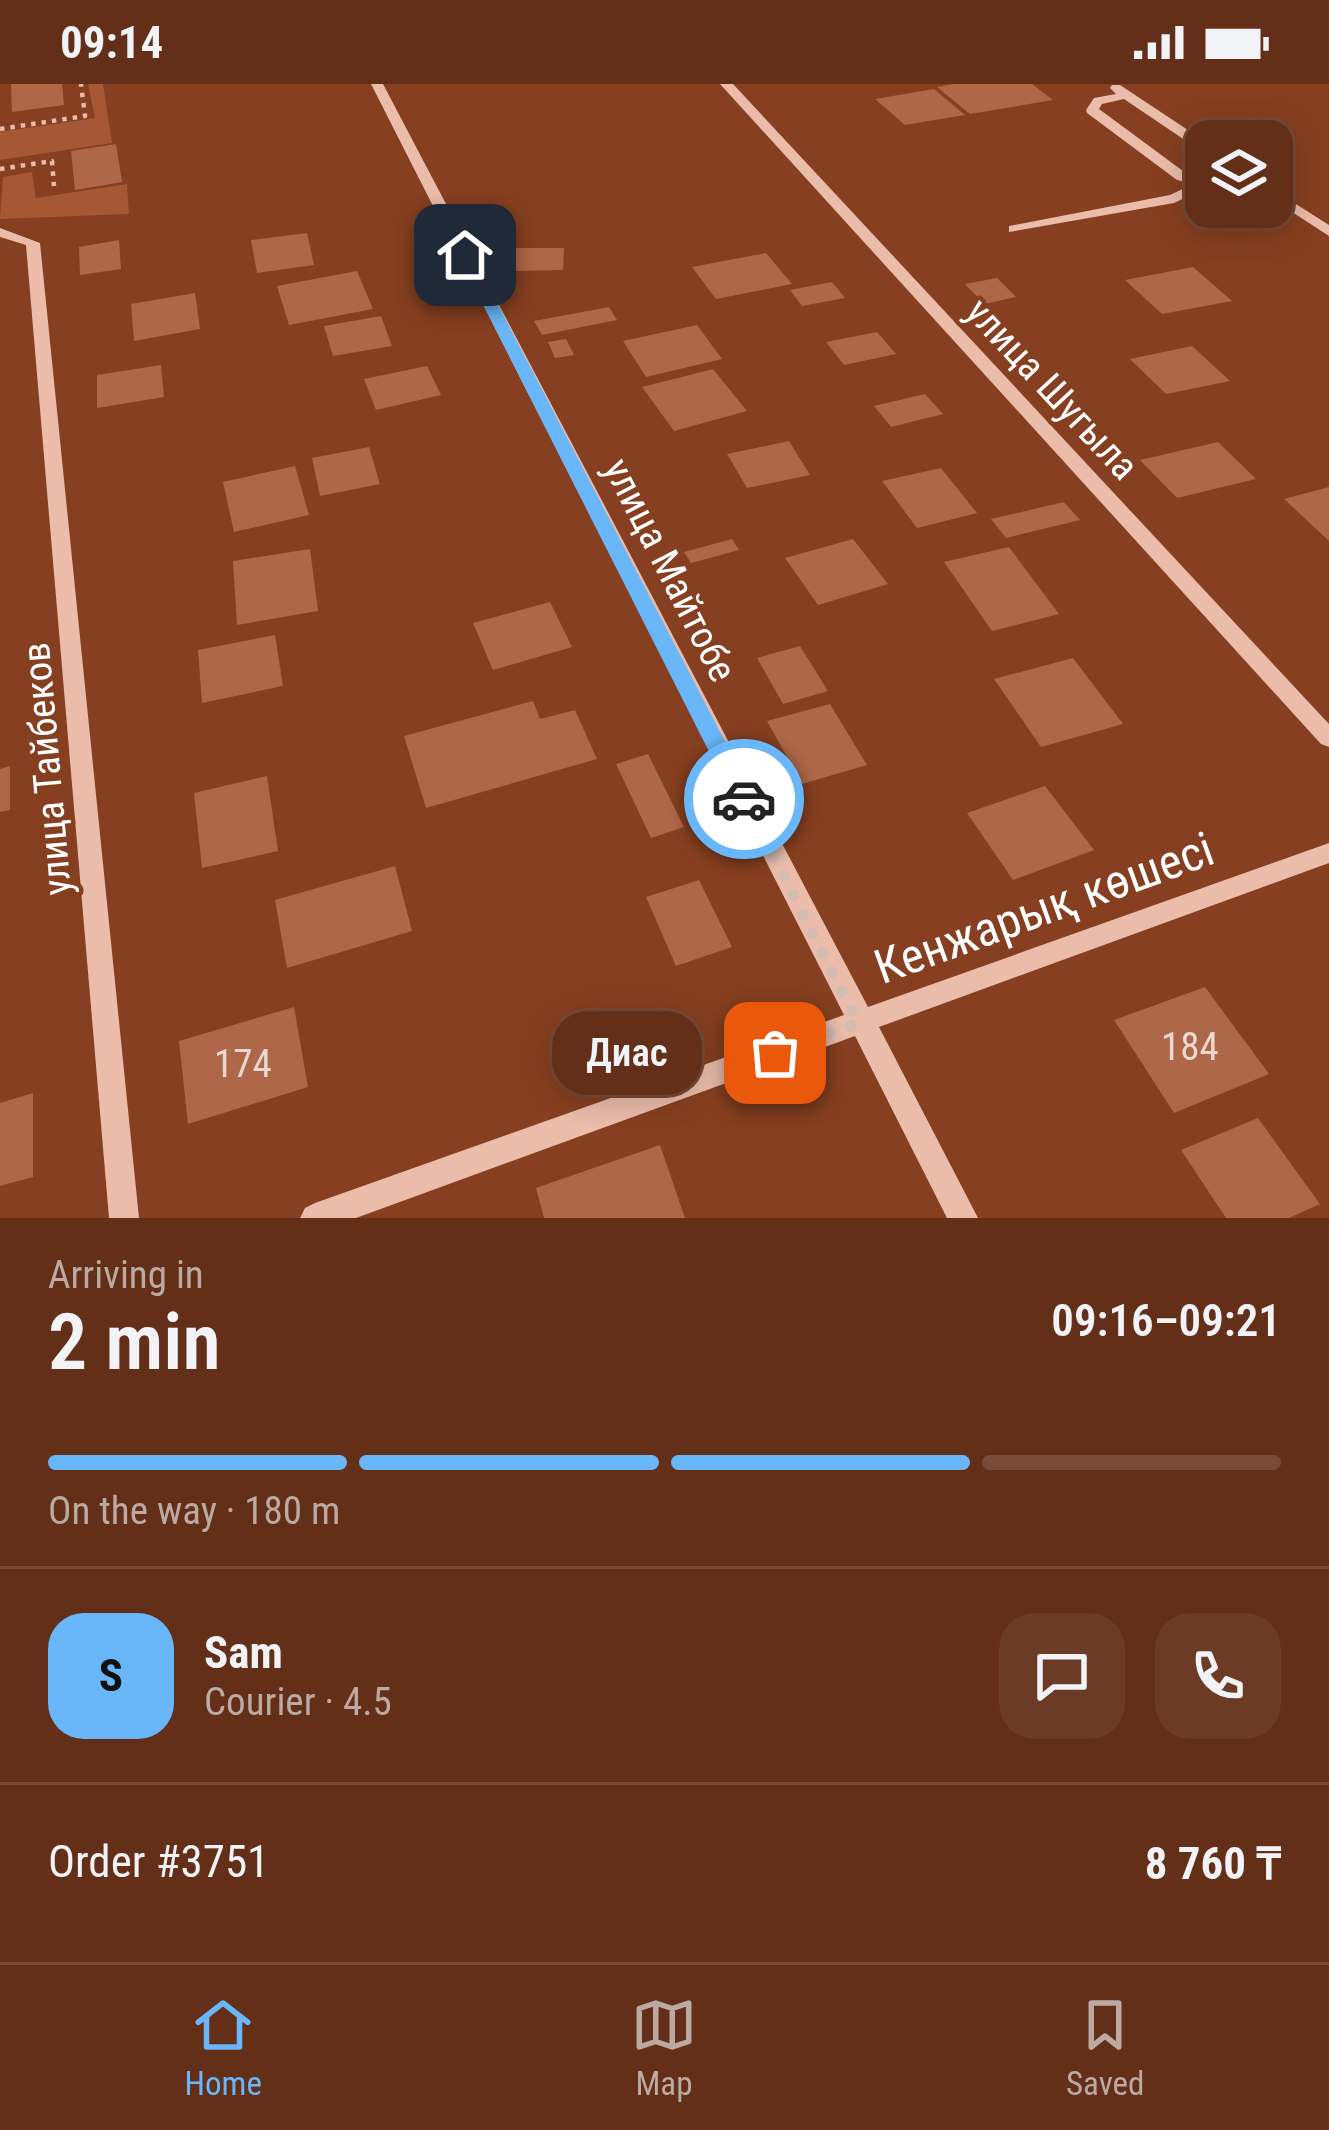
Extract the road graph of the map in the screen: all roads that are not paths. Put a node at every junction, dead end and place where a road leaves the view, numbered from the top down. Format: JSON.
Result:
{"nodes":[{"id":1,"x":377,"y":84,"type":"edge"},
{"id":2,"x":726,"y":84,"type":"edge"},
{"id":3,"x":1111,"y":84,"type":"edge"},
{"id":4,"x":1127,"y":95,"type":"junction"},
{"id":5,"x":1185,"y":134,"type":"edge"},
{"id":6,"x":1185,"y":178,"type":"edge"},
{"id":7,"x":1185,"y":194,"type":"edge"},
{"id":8,"x":1293,"y":207,"type":"edge"},
{"id":9,"x":1014,"y":229,"type":"dead end"},
{"id":10,"x":0,"y":232,"type":"edge"},
{"id":11,"x":1329,"y":232,"type":"edge"},
{"id":12,"x":1329,"y":738,"type":"edge"},
{"id":13,"x":1329,"y":853,"type":"edge"},
{"id":14,"x":858,"y":1023,"type":"junction"},
{"id":15,"x":124,"y":1218,"type":"edge"},
{"id":16,"x":315,"y":1218,"type":"edge"},
{"id":17,"x":963,"y":1218,"type":"edge"}],
"edges":[{"from":1,"to":14,"type":"street","name":"улица Майтобе"},
{"from":2,"to":12,"type":"street","name":"улица Шугыла"},
{"from":3,"to":4,"type":"street"},
{"from":4,"to":5,"type":"street"},
{"from":4,"to":6,"type":"street"},
{"from":7,"to":9,"type":"street"},
{"from":8,"to":11,"type":"street"},
{"from":10,"to":15,"type":"street","name":"улица Тайбеков"},
{"from":13,"to":14,"type":"street","name":"Кенжарық көшесі"},
{"from":14,"to":16,"type":"street","name":"Кенжарық көшесі"},
{"from":14,"to":17,"type":"street","name":"улица Майтобе"}]}
